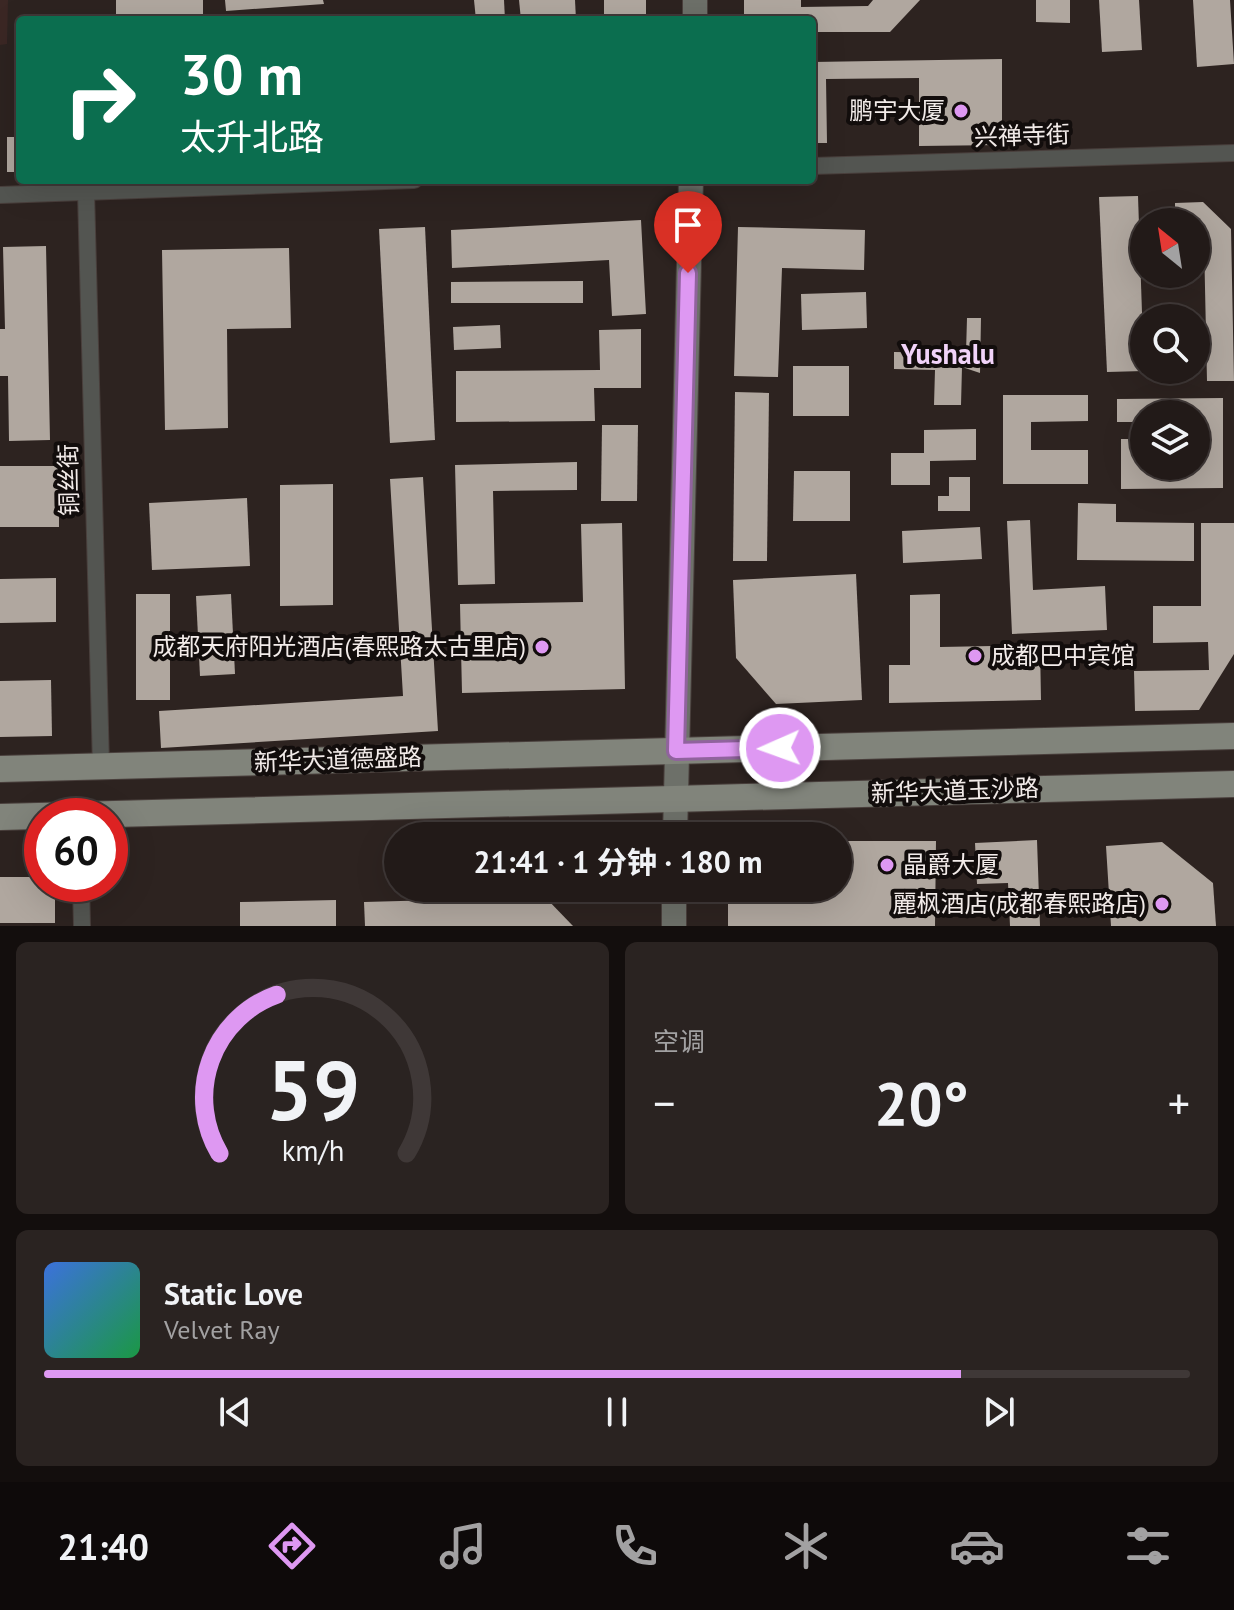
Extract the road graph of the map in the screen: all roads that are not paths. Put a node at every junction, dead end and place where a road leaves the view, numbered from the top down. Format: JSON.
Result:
{"nodes":[{"id":1,"x":1234,"y":153,"type":"edge"},
{"id":2,"x":816,"y":166,"type":"edge"},
{"id":3,"x":305,"y":184,"type":"edge"},
{"id":4,"x":691,"y":184,"type":"edge"},
{"id":5,"x":86,"y":192,"type":"junction"},
{"id":6,"x":0,"y":195,"type":"edge"},
{"id":7,"x":1234,"y":736,"type":"edge"},
{"id":8,"x":676,"y":751,"type":"junction"},
{"id":9,"x":101,"y":766,"type":"junction"},
{"id":10,"x":0,"y":769,"type":"edge"},
{"id":11,"x":1234,"y":784,"type":"edge"},
{"id":12,"x":675,"y":799,"type":"junction"},
{"id":13,"x":128,"y":814,"type":"edge"},
{"id":14,"x":24,"y":816,"type":"edge"},
{"id":15,"x":0,"y":817,"type":"edge"},
{"id":16,"x":675,"y":822,"type":"edge"},
{"id":17,"x":81,"y":902,"type":"edge"},
{"id":18,"x":674,"y":902,"type":"edge"},
{"id":19,"x":82,"y":926,"type":"edge"},
{"id":20,"x":674,"y":926,"type":"edge"}],
"edges":[{"from":1,"to":2,"type":"street","name":"兴禅寺街"},
{"from":3,"to":5,"type":"street"},
{"from":4,"to":8,"type":"main road"},
{"from":5,"to":6,"type":"street"},
{"from":5,"to":9,"type":"street","name":"铜丝街"},
{"from":7,"to":8,"type":"main road","name":"新华大道玉沙路"},
{"from":8,"to":9,"type":"main road","name":"新华大道德盛路"},
{"from":8,"to":12,"type":"main road"},
{"from":9,"to":10,"type":"main road","name":"新华大道德盛路"},
{"from":11,"to":12,"type":"main road","name":"新华大道玉沙路"},
{"from":12,"to":13,"type":"main road","name":"新华大道德盛路"},
{"from":12,"to":16,"type":"main road"},
{"from":14,"to":15,"type":"main road","name":"新华大道德盛路"},
{"from":17,"to":19,"type":"street"},
{"from":18,"to":20,"type":"main road"}]}
